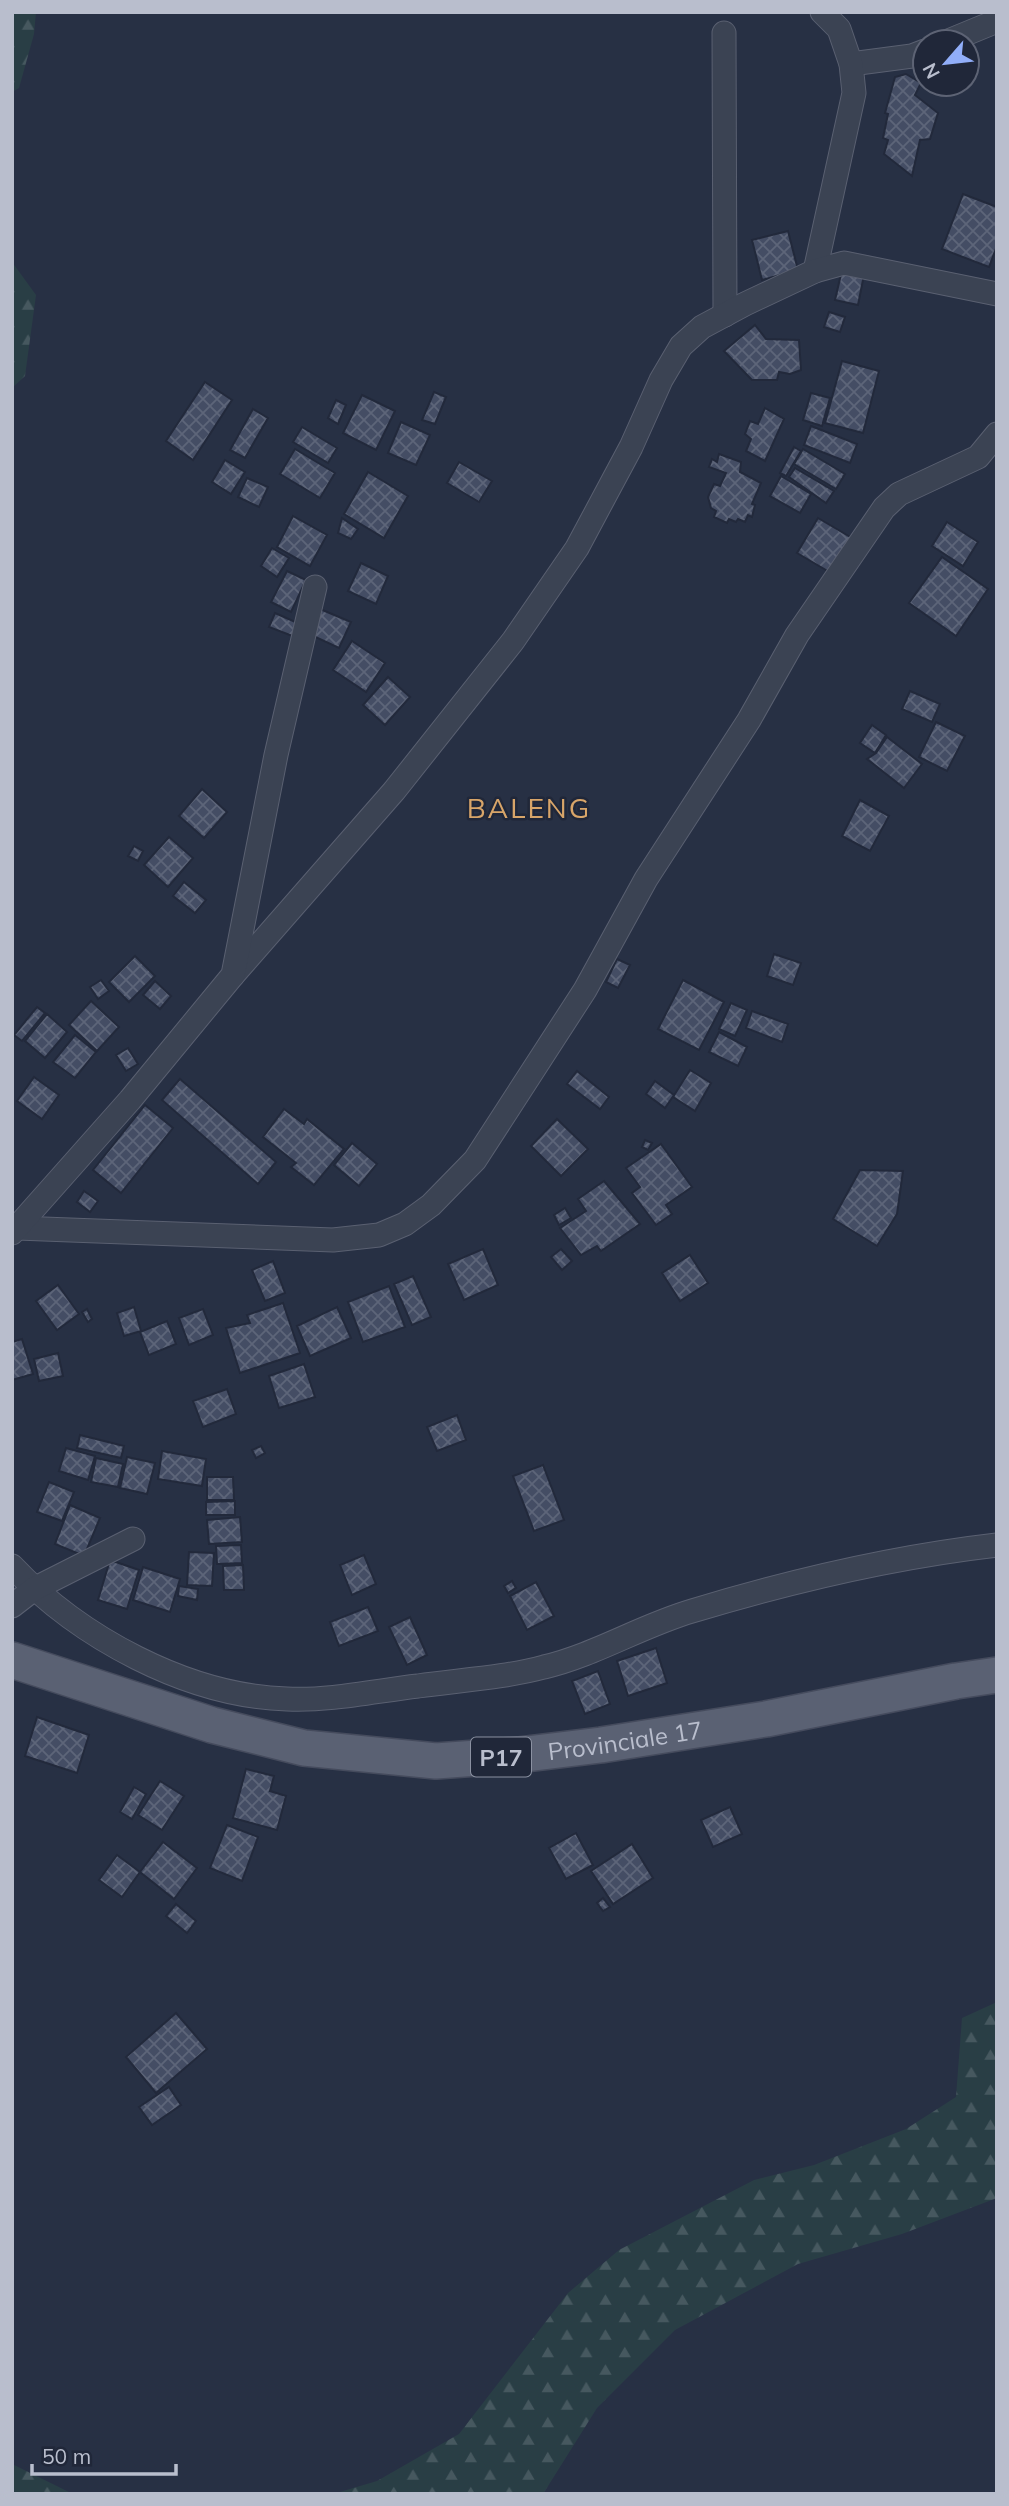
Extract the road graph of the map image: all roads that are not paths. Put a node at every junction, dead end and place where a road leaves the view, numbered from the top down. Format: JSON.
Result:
{"nodes":[{"id":1,"x":822,"y":12,"type":"edge"},
{"id":2,"x":724,"y":33,"type":"dead end"},
{"id":3,"x":911,"y":56,"type":"edge"},
{"id":4,"x":850,"y":64,"type":"junction"},
{"id":5,"x":815,"y":271,"type":"junction"},
{"id":6,"x":997,"y":294,"type":"edge"},
{"id":7,"x":725,"y":315,"type":"junction"},
{"id":8,"x":997,"y":434,"type":"edge"},
{"id":9,"x":315,"y":587,"type":"dead end"},
{"id":10,"x":233,"y":975,"type":"junction"},
{"id":11,"x":14,"y":1231,"type":"edge"},
{"id":12,"x":133,"y":1539,"type":"dead end"},
{"id":13,"x":997,"y":1545,"type":"edge"},
{"id":14,"x":12,"y":1566,"type":"edge"},
{"id":15,"x":34,"y":1589,"type":"junction"},
{"id":16,"x":12,"y":1606,"type":"edge"},
{"id":17,"x":12,"y":1660,"type":"edge"},
{"id":18,"x":997,"y":1675,"type":"edge"}],
"edges":[{"from":1,"to":4,"type":"street"},
{"from":2,"to":7,"type":"street"},
{"from":3,"to":4,"type":"street"},
{"from":4,"to":5,"type":"street"},
{"from":5,"to":6,"type":"street"},
{"from":5,"to":7,"type":"street"},
{"from":7,"to":10,"type":"street"},
{"from":8,"to":11,"type":"street"},
{"from":9,"to":10,"type":"street"},
{"from":10,"to":11,"type":"street"},
{"from":12,"to":15,"type":"street"},
{"from":13,"to":15,"type":"street"},
{"from":14,"to":15,"type":"street"},
{"from":15,"to":16,"type":"street"},
{"from":17,"to":18,"type":"main road","name":"Provinciale 17","number":"P17"}]}
